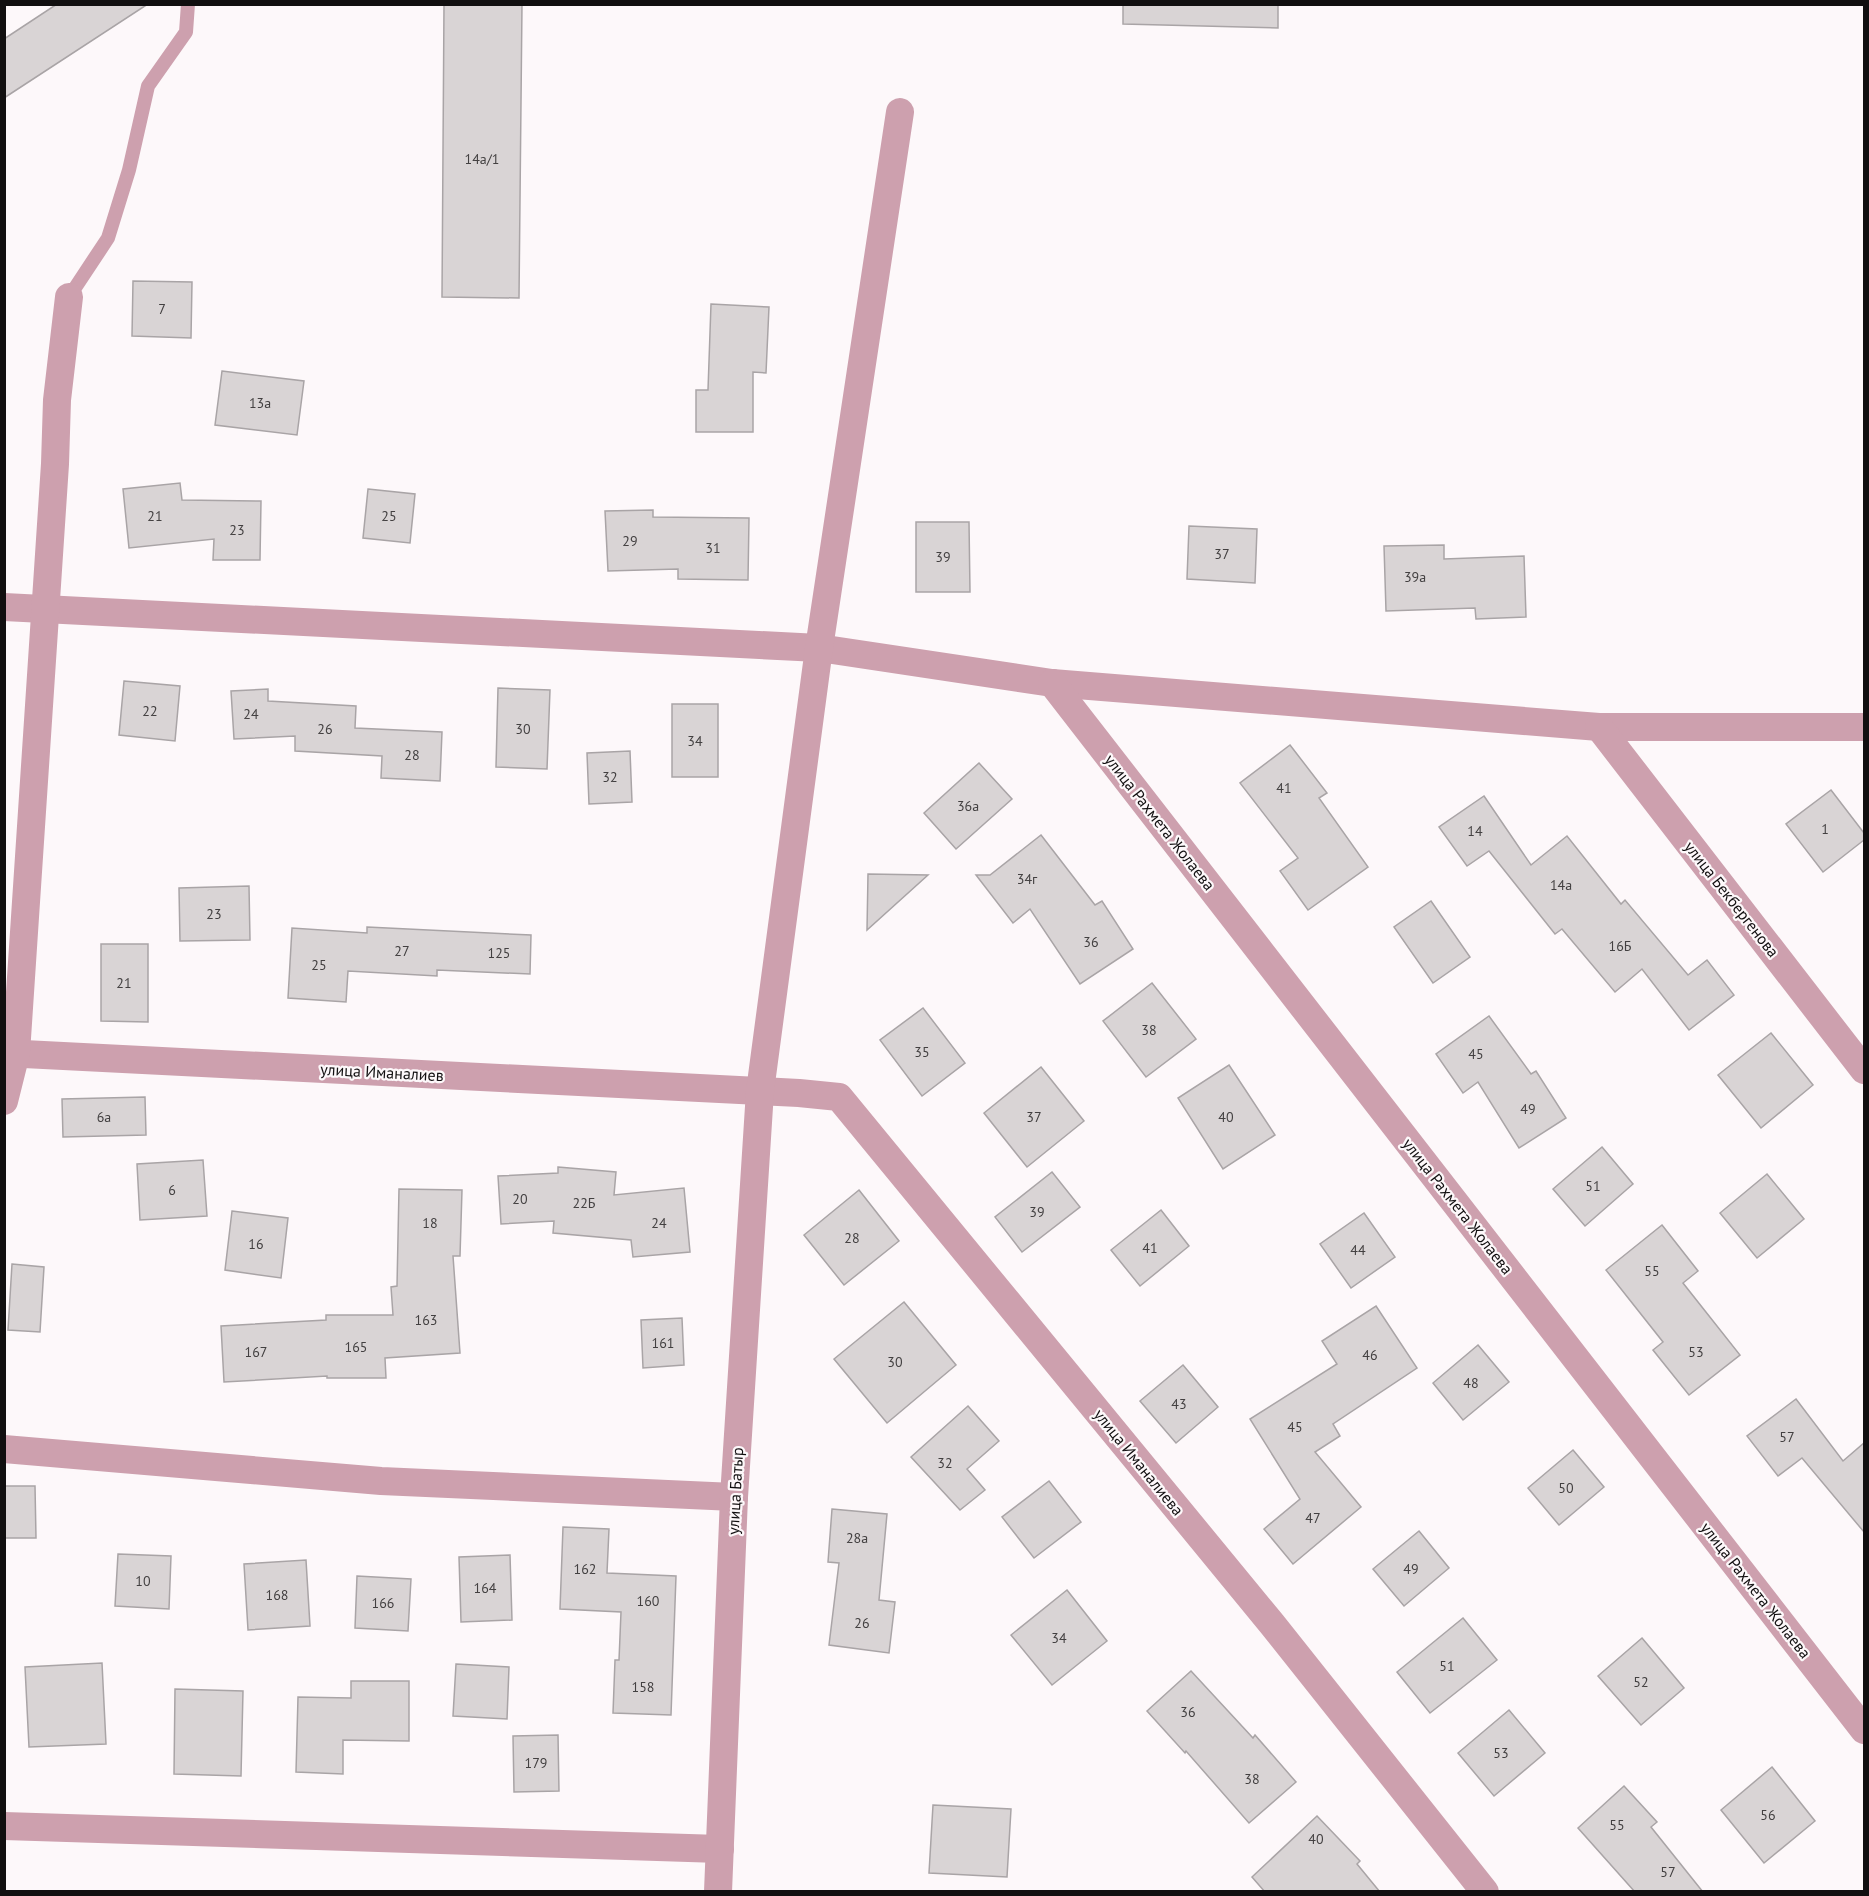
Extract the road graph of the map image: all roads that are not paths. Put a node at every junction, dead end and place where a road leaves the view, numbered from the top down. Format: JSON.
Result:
{"nodes":[{"id":1,"x":188,"y":4,"type":"edge"},
{"id":2,"x":900,"y":112,"type":"dead end"},
{"id":3,"x":69,"y":297,"type":"joint"},
{"id":4,"x":4,"y":607,"type":"edge"},
{"id":5,"x":45,"y":607,"type":"junction"},
{"id":6,"x":819,"y":648,"type":"junction"},
{"id":7,"x":1052,"y":683,"type":"junction"},
{"id":8,"x":1599,"y":727,"type":"junction"},
{"id":9,"x":1864,"y":727,"type":"edge"},
{"id":10,"x":10,"y":1053,"type":"edge"},
{"id":11,"x":1864,"y":1070,"type":"edge"},
{"id":12,"x":760,"y":1091,"type":"junction"},
{"id":13,"x":4,"y":1101,"type":"edge"},
{"id":14,"x":4,"y":1449,"type":"edge"},
{"id":15,"x":734,"y":1497,"type":"junction"},
{"id":16,"x":1864,"y":1730,"type":"edge"},
{"id":17,"x":4,"y":1826,"type":"edge"},
{"id":18,"x":720,"y":1849,"type":"junction"},
{"id":19,"x":718,"y":1892,"type":"edge"},
{"id":20,"x":1485,"y":1892,"type":"edge"}],
"edges":[{"from":1,"to":3,"type":"lane"},
{"from":2,"to":6,"type":"street","name":"улица Батыр"},
{"from":3,"to":5,"type":"street"},
{"from":4,"to":5,"type":"street"},
{"from":5,"to":6,"type":"street"},
{"from":5,"to":10,"type":"street"},
{"from":6,"to":7,"type":"street"},
{"from":6,"to":12,"type":"street","name":"улица Батыр"},
{"from":7,"to":8,"type":"street"},
{"from":7,"to":16,"type":"street","name":"улица Рахмета Жолаева"},
{"from":8,"to":9,"type":"street"},
{"from":8,"to":11,"type":"street","name":"улица Бекбергенова"},
{"from":10,"to":12,"type":"street","name":"улица Иманалиев"},
{"from":10,"to":13,"type":"street"},
{"from":12,"to":15,"type":"street","name":"улица Батыр"},
{"from":12,"to":20,"type":"street","name":"улица Иманалиева"},
{"from":14,"to":15,"type":"street"},
{"from":15,"to":18,"type":"street","name":"улица Батыр"},
{"from":17,"to":18,"type":"street"},
{"from":18,"to":19,"type":"street","name":"улица Батыр"}]}
